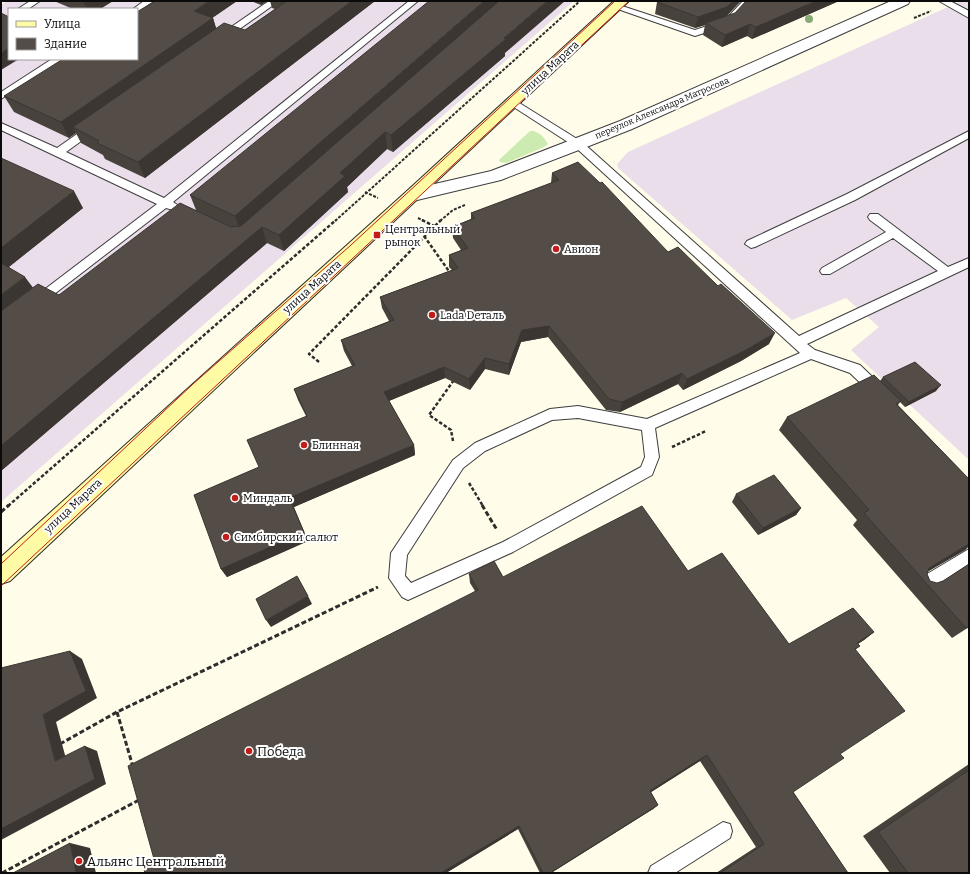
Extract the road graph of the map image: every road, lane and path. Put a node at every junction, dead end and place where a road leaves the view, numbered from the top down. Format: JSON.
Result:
{"nodes":[{"id":1,"x":36,"y":1,"type":"edge"},
{"id":2,"x":150,"y":1,"type":"edge"},
{"id":3,"x":275,"y":1,"type":"edge"},
{"id":4,"x":414,"y":1,"type":"edge"},
{"id":5,"x":580,"y":1,"type":"edge"},
{"id":6,"x":748,"y":1,"type":"edge"},
{"id":7,"x":903,"y":1,"type":"edge"},
{"id":8,"x":946,"y":2,"type":"edge"},
{"id":9,"x":619,"y":4,"type":"edge"},
{"id":10,"x":24,"y":8,"type":"edge"},
{"id":11,"x":138,"y":8,"type":"edge"},
{"id":12,"x":969,"y":15,"type":"edge"},
{"id":13,"x":912,"y":20,"type":"dead end"},
{"id":14,"x":211,"y":45,"type":"edge"},
{"id":15,"x":58,"y":60,"type":"edge"},
{"id":16,"x":1,"y":96,"type":"edge"},
{"id":17,"x":513,"y":102,"type":"junction"},
{"id":18,"x":103,"y":121,"type":"edge"},
{"id":19,"x":1,"y":126,"type":"edge"},
{"id":20,"x":969,"y":134,"type":"edge"},
{"id":21,"x":578,"y":144,"type":"junction"},
{"id":22,"x":58,"y":152,"type":"junction"},
{"id":23,"x":413,"y":195,"type":"junction"},
{"id":24,"x":165,"y":203,"type":"junction"},
{"id":25,"x":468,"y":204,"type":"dead end"},
{"id":26,"x":186,"y":213,"type":"edge"},
{"id":27,"x":874,"y":217,"type":"dead end"},
{"id":28,"x":894,"y":232,"type":"junction"},
{"id":29,"x":424,"y":236,"type":"junction"},
{"id":30,"x":750,"y":244,"type":"dead end"},
{"id":31,"x":969,"y":262,"type":"edge"},
{"id":32,"x":826,"y":272,"type":"dead end"},
{"id":33,"x":947,"y":272,"type":"junction"},
{"id":34,"x":455,"y":280,"type":"edge"},
{"id":35,"x":26,"y":310,"type":"edge"},
{"id":36,"x":797,"y":343,"type":"junction"},
{"id":37,"x":810,"y":354,"type":"junction"},
{"id":38,"x":319,"y":362,"type":"dead end"},
{"id":39,"x":456,"y":378,"type":"edge"},
{"id":40,"x":889,"y":402,"type":"edge"},
{"id":41,"x":648,"y":425,"type":"junction"},
{"id":42,"x":706,"y":431,"type":"dead end"},
{"id":43,"x":652,"y":457,"type":"junction"},
{"id":44,"x":458,"y":464,"type":"junction"},
{"id":45,"x":1,"y":512,"type":"edge"},
{"id":46,"x":504,"y":527,"type":"dead end"},
{"id":47,"x":497,"y":530,"type":"junction"},
{"id":48,"x":490,"y":534,"type":"dead end"},
{"id":49,"x":508,"y":548,"type":"junction"},
{"id":50,"x":969,"y":556,"type":"edge"},
{"id":51,"x":1,"y":573,"type":"edge"},
{"id":52,"x":397,"y":578,"type":"junction"},
{"id":53,"x":923,"y":585,"type":"edge"},
{"id":54,"x":117,"y":712,"type":"junction"},
{"id":55,"x":56,"y":746,"type":"dead end"},
{"id":56,"x":133,"y":770,"type":"edge"},
{"id":57,"x":142,"y":799,"type":"edge"},
{"id":58,"x":723,"y":831,"type":"dead end"},
{"id":59,"x":2,"y":873,"type":"edge"},
{"id":60,"x":658,"y":873,"type":"edge"}],
"edges":[{"from":1,"to":10,"type":"lane"},
{"from":2,"to":11,"type":"lane"},
{"from":3,"to":14,"type":"lane"},
{"from":4,"to":24,"type":"lane"},
{"from":5,"to":45,"type":"path"},
{"from":6,"to":9,"type":"lane"},
{"from":7,"to":21,"type":"street","name":"переулок Александра Матросова"},
{"from":8,"to":12,"type":"lane"},
{"from":8,"to":13,"type":"path"},
{"from":9,"to":17,"type":"street","name":"улица Марата"},
{"from":15,"to":16,"type":"lane"},
{"from":17,"to":21,"type":"lane"},
{"from":17,"to":23,"type":"street","name":"улица Марата"},
{"from":18,"to":22,"type":"lane"},
{"from":19,"to":22,"type":"lane"},
{"from":20,"to":30,"type":"lane"},
{"from":21,"to":23,"type":"street","name":"переулок Александра Матросова"},
{"from":21,"to":36,"type":"lane"},
{"from":22,"to":24,"type":"lane"},
{"from":23,"to":51,"type":"street","name":"улица Марата"},
{"from":24,"to":26,"type":"lane"},
{"from":24,"to":35,"type":"lane"},
{"from":25,"to":29,"type":"path"},
{"from":27,"to":28,"type":"lane"},
{"from":28,"to":32,"type":"lane"},
{"from":28,"to":33,"type":"lane"},
{"from":29,"to":34,"type":"path"},
{"from":29,"to":38,"type":"path"},
{"from":31,"to":33,"type":"lane"},
{"from":33,"to":36,"type":"lane"},
{"from":36,"to":37,"type":"lane"},
{"from":37,"to":40,"type":"lane"},
{"from":37,"to":41,"type":"lane"},
{"from":39,"to":44,"type":"path"},
{"from":41,"to":43,"type":"lane"},
{"from":41,"to":44,"type":"lane"},
{"from":42,"to":43,"type":"path"},
{"from":43,"to":49,"type":"lane"},
{"from":44,"to":47,"type":"path"},
{"from":44,"to":52,"type":"lane"},
{"from":46,"to":47,"type":"path"},
{"from":47,"to":48,"type":"path"},
{"from":47,"to":49,"type":"path"},
{"from":49,"to":52,"type":"lane"},
{"from":50,"to":53,"type":"lane"},
{"from":52,"to":54,"type":"path"},
{"from":54,"to":55,"type":"path"},
{"from":54,"to":56,"type":"path"},
{"from":57,"to":59,"type":"path"},
{"from":58,"to":60,"type":"lane"}]}
